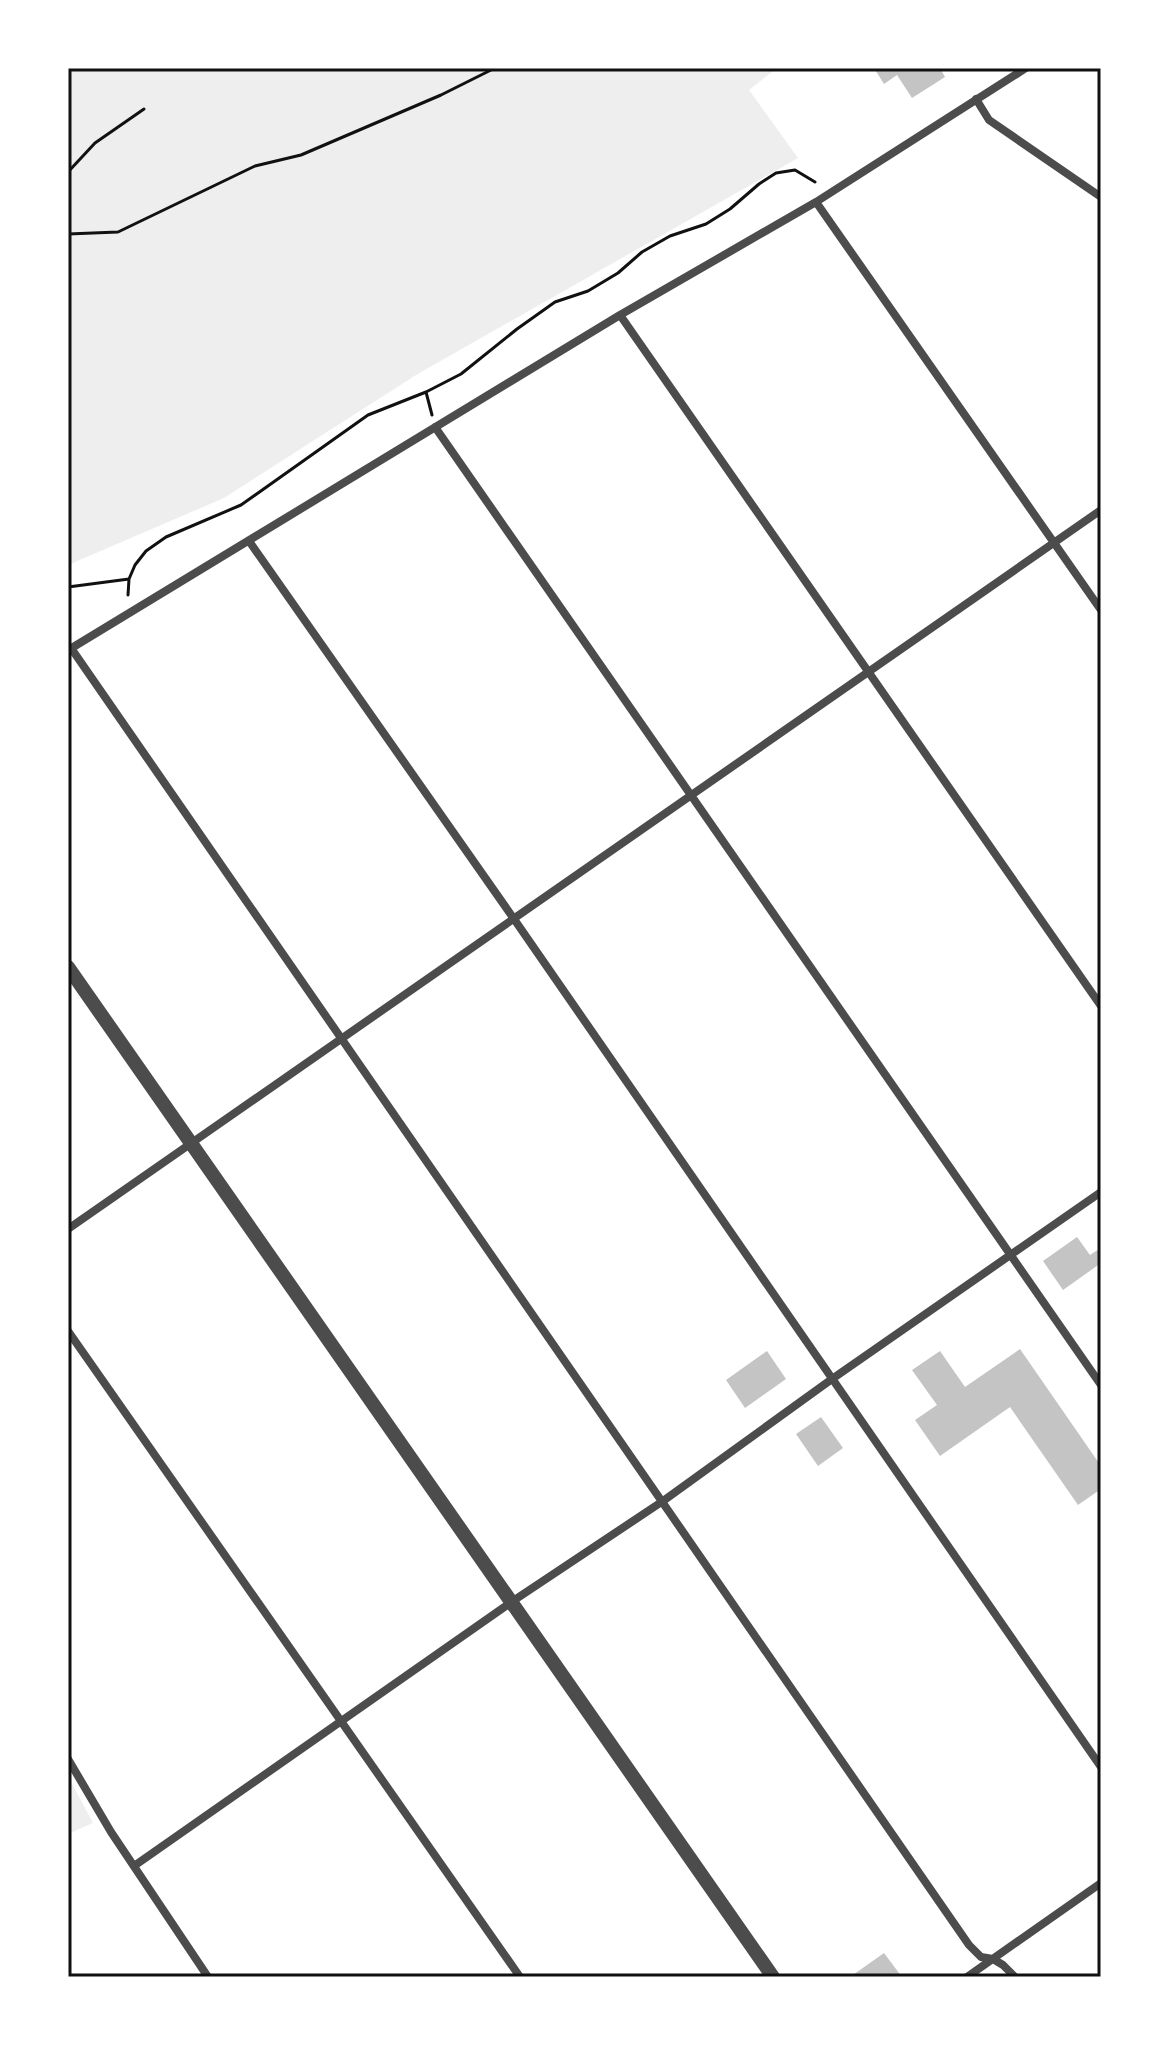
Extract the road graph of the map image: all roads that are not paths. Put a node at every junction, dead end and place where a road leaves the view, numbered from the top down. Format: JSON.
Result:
{"nodes":[{"id":1,"x":1026,"y":68,"type":"edge"},
{"id":2,"x":976,"y":99,"type":"junction"},
{"id":3,"x":1101,"y":197,"type":"edge"},
{"id":4,"x":816,"y":202,"type":"junction"},
{"id":5,"x":620,"y":315,"type":"junction"},
{"id":6,"x":435,"y":427,"type":"junction"},
{"id":7,"x":1101,"y":510,"type":"edge"},
{"id":8,"x":249,"y":541,"type":"junction"},
{"id":9,"x":1054,"y":542,"type":"junction"},
{"id":10,"x":1101,"y":610,"type":"edge"},
{"id":11,"x":70,"y":649,"type":"edge"},
{"id":12,"x":869,"y":673,"type":"junction"},
{"id":13,"x":692,"y":794,"type":"junction"},
{"id":14,"x":514,"y":919,"type":"junction"},
{"id":15,"x":68,"y":967,"type":"edge"},
{"id":16,"x":1101,"y":1006,"type":"edge"},
{"id":17,"x":341,"y":1038,"type":"junction"},
{"id":18,"x":190,"y":1143,"type":"junction"},
{"id":19,"x":1101,"y":1192,"type":"edge"},
{"id":20,"x":68,"y":1229,"type":"edge"},
{"id":21,"x":1011,"y":1255,"type":"junction"},
{"id":22,"x":68,"y":1331,"type":"edge"},
{"id":23,"x":832,"y":1379,"type":"junction"},
{"id":24,"x":1101,"y":1385,"type":"edge"},
{"id":25,"x":663,"y":1501,"type":"junction"},
{"id":26,"x":510,"y":1603,"type":"junction"},
{"id":27,"x":342,"y":1722,"type":"junction"},
{"id":28,"x":68,"y":1759,"type":"edge"},
{"id":29,"x":1101,"y":1767,"type":"edge"},
{"id":30,"x":134,"y":1866,"type":"junction"},
{"id":31,"x":1101,"y":1883,"type":"edge"},
{"id":32,"x":993,"y":1959,"type":"junction"},
{"id":33,"x":206,"y":1974,"type":"edge"},
{"id":34,"x":195,"y":1977,"type":"edge"},
{"id":35,"x":520,"y":1977,"type":"edge"},
{"id":36,"x":773,"y":1977,"type":"edge"},
{"id":37,"x":967,"y":1977,"type":"edge"},
{"id":38,"x":1015,"y":1977,"type":"edge"}],
"edges":[{"from":1,"to":2,"type":"street"},
{"from":2,"to":3,"type":"street"},
{"from":2,"to":4,"type":"street"},
{"from":4,"to":5,"type":"street"},
{"from":4,"to":9,"type":"street"},
{"from":5,"to":6,"type":"street"},
{"from":5,"to":12,"type":"street"},
{"from":6,"to":8,"type":"street"},
{"from":6,"to":13,"type":"street"},
{"from":7,"to":9,"type":"street"},
{"from":8,"to":11,"type":"street"},
{"from":8,"to":14,"type":"street"},
{"from":9,"to":10,"type":"street"},
{"from":9,"to":12,"type":"street"},
{"from":11,"to":17,"type":"street"},
{"from":12,"to":13,"type":"street"},
{"from":12,"to":16,"type":"street"},
{"from":13,"to":14,"type":"street"},
{"from":13,"to":21,"type":"street"},
{"from":14,"to":17,"type":"street"},
{"from":14,"to":23,"type":"street"},
{"from":15,"to":18,"type":"street"},
{"from":17,"to":18,"type":"street"},
{"from":17,"to":25,"type":"street"},
{"from":18,"to":20,"type":"street"},
{"from":18,"to":26,"type":"street"},
{"from":19,"to":21,"type":"street"},
{"from":21,"to":23,"type":"street"},
{"from":21,"to":24,"type":"street"},
{"from":22,"to":27,"type":"street"},
{"from":23,"to":25,"type":"street"},
{"from":23,"to":29,"type":"street"},
{"from":25,"to":26,"type":"street"},
{"from":25,"to":32,"type":"street"},
{"from":26,"to":27,"type":"street"},
{"from":26,"to":36,"type":"street"},
{"from":27,"to":30,"type":"street"},
{"from":27,"to":35,"type":"street"},
{"from":28,"to":30,"type":"street"},
{"from":30,"to":33,"type":"street"},
{"from":31,"to":32,"type":"street"},
{"from":32,"to":37,"type":"street"},
{"from":32,"to":38,"type":"street"},
{"from":33,"to":34,"type":"street"}]}
